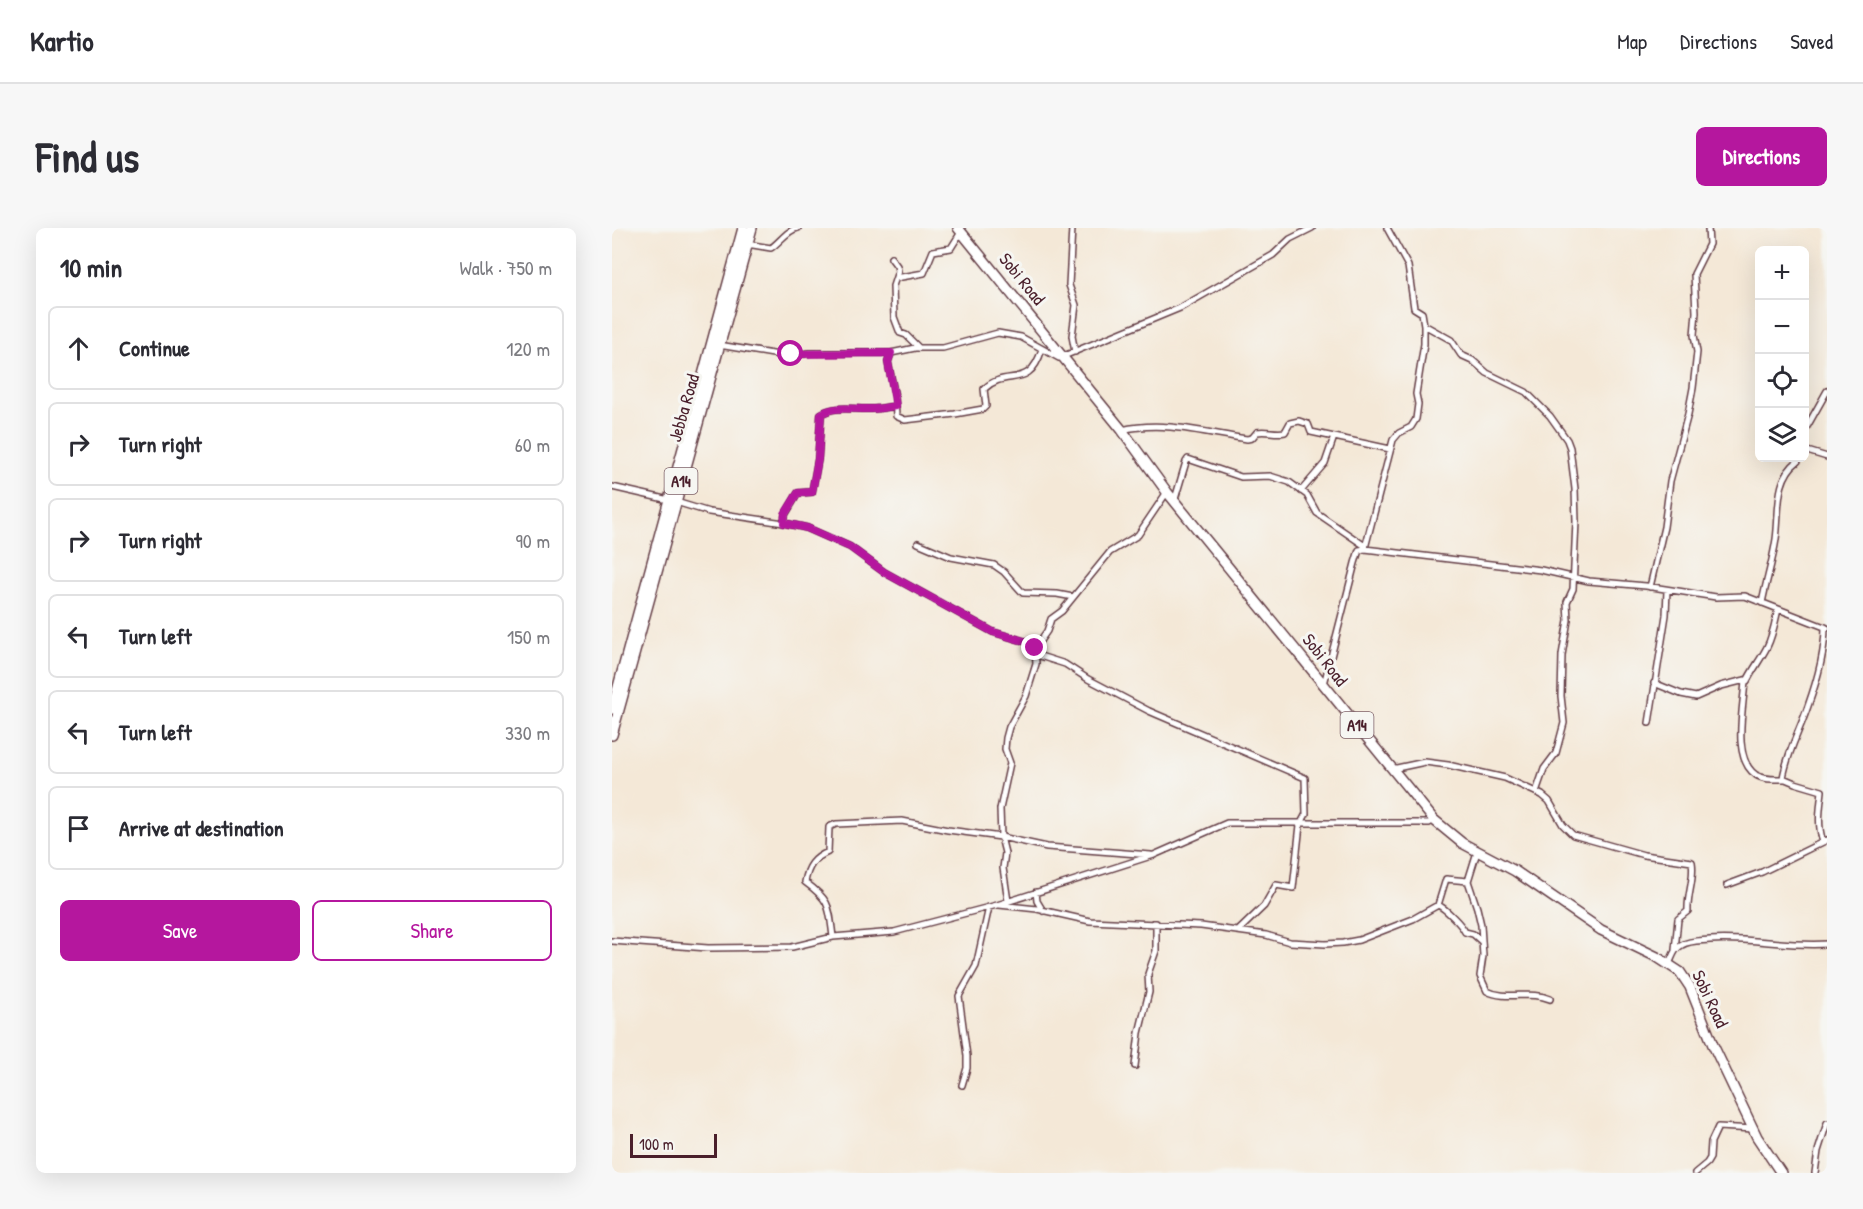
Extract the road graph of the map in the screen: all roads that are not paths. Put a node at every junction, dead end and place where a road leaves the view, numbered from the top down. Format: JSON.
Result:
{"nodes":[{"id":1,"x":743,"y":228,"type":"edge"},
{"id":2,"x":752,"y":228,"type":"edge"},
{"id":3,"x":798,"y":228,"type":"edge"},
{"id":4,"x":1072,"y":228,"type":"edge"},
{"id":5,"x":1312,"y":228,"type":"edge"},
{"id":6,"x":1387,"y":228,"type":"edge"},
{"id":7,"x":1708,"y":228,"type":"edge"},
{"id":8,"x":960,"y":230,"type":"edge"},
{"id":9,"x":747,"y":244,"type":"junction"},
{"id":10,"x":891,"y":258,"type":"dead end"},
{"id":11,"x":896,"y":278,"type":"junction"},
{"id":12,"x":1424,"y":325,"type":"junction"},
{"id":13,"x":719,"y":345,"type":"junction"},
{"id":14,"x":919,"y":348,"type":"junction"},
{"id":15,"x":1041,"y":349,"type":"junction"},
{"id":16,"x":1075,"y":352,"type":"junction"},
{"id":17,"x":891,"y":353,"type":"junction"},
{"id":18,"x":1064,"y":357,"type":"junction"},
{"id":19,"x":1827,"y":391,"type":"edge"},
{"id":20,"x":896,"y":406,"type":"junction"},
{"id":21,"x":1809,"y":423,"type":"edge"},
{"id":22,"x":1122,"y":430,"type":"junction"},
{"id":23,"x":1334,"y":437,"type":"junction"},
{"id":24,"x":1390,"y":449,"type":"junction"},
{"id":25,"x":1809,"y":452,"type":"edge"},
{"id":26,"x":1827,"y":457,"type":"edge"},
{"id":27,"x":1797,"y":462,"type":"edge"},
{"id":28,"x":612,"y":487,"type":"edge"},
{"id":29,"x":1301,"y":491,"type":"junction"},
{"id":30,"x":1167,"y":492,"type":"junction"},
{"id":31,"x":1175,"y":499,"type":"junction"},
{"id":32,"x":673,"y":501,"type":"junction"},
{"id":33,"x":784,"y":523,"type":"junction"},
{"id":34,"x":918,"y":543,"type":"dead end"},
{"id":35,"x":1365,"y":548,"type":"junction"},
{"id":36,"x":1572,"y":578,"type":"junction"},
{"id":37,"x":1650,"y":587,"type":"junction"},
{"id":38,"x":1667,"y":590,"type":"junction"},
{"id":39,"x":1073,"y":597,"type":"junction"},
{"id":40,"x":1762,"y":603,"type":"junction"},
{"id":41,"x":1778,"y":609,"type":"junction"},
{"id":42,"x":1826,"y":628,"type":"edge"},
{"id":43,"x":1035,"y":648,"type":"junction"},
{"id":44,"x":1745,"y":680,"type":"junction"},
{"id":45,"x":1654,"y":683,"type":"junction"},
{"id":46,"x":1324,"y":686,"type":"junction"},
{"id":47,"x":612,"y":709,"type":"edge"},
{"id":48,"x":1649,"y":723,"type":"dead end"},
{"id":49,"x":612,"y":735,"type":"edge"},
{"id":50,"x":1392,"y":769,"type":"junction"},
{"id":51,"x":1784,"y":779,"type":"junction"},
{"id":52,"x":1536,"y":792,"type":"junction"},
{"id":53,"x":1434,"y":820,"type":"junction"},
{"id":54,"x":1303,"y":822,"type":"junction"},
{"id":55,"x":1001,"y":837,"type":"junction"},
{"id":56,"x":1825,"y":841,"type":"edge"},
{"id":57,"x":1477,"y":852,"type":"junction"},
{"id":58,"x":1154,"y":855,"type":"junction"},
{"id":59,"x":1468,"y":881,"type":"junction"},
{"id":60,"x":1726,"y":885,"type":"dead end"},
{"id":61,"x":1036,"y":892,"type":"junction"},
{"id":62,"x":1008,"y":901,"type":"junction"},
{"id":63,"x":1438,"y":904,"type":"junction"},
{"id":64,"x":997,"y":905,"type":"junction"},
{"id":65,"x":989,"y":907,"type":"junction"},
{"id":66,"x":1043,"y":911,"type":"junction"},
{"id":67,"x":1156,"y":923,"type":"junction"},
{"id":68,"x":1238,"y":931,"type":"junction"},
{"id":69,"x":834,"y":937,"type":"junction"},
{"id":70,"x":612,"y":941,"type":"edge"},
{"id":71,"x":1482,"y":942,"type":"junction"},
{"id":72,"x":1827,"y":944,"type":"edge"},
{"id":73,"x":1675,"y":950,"type":"junction"},
{"id":74,"x":1670,"y":964,"type":"junction"},
{"id":75,"x":1550,"y":999,"type":"dead end"},
{"id":76,"x":1135,"y":1066,"type":"dead end"},
{"id":77,"x":962,"y":1085,"type":"dead end"},
{"id":78,"x":1827,"y":1123,"type":"edge"},
{"id":79,"x":1754,"y":1130,"type":"junction"},
{"id":80,"x":1695,"y":1173,"type":"edge"},
{"id":81,"x":1781,"y":1173,"type":"edge"},
{"id":82,"x":1815,"y":1173,"type":"edge"}],
"edges":[{"from":1,"to":32,"type":"highway","number":"A14"},
{"from":2,"to":9,"type":"highway","name":"Jebba Road","number":"A14"},
{"from":3,"to":9,"type":"street"},
{"from":4,"to":16,"type":"street"},
{"from":5,"to":16,"type":"street"},
{"from":6,"to":12,"type":"street"},
{"from":7,"to":37,"type":"street"},
{"from":8,"to":11,"type":"street"},
{"from":8,"to":18,"type":"highway","name":"Sobi Road","number":"A14"},
{"from":9,"to":13,"type":"highway","name":"Jebba Road","number":"A14"},
{"from":10,"to":11,"type":"street"},
{"from":11,"to":14,"type":"street"},
{"from":12,"to":24,"type":"street"},
{"from":12,"to":36,"type":"street"},
{"from":13,"to":17,"type":"street"},
{"from":13,"to":32,"type":"highway","name":"Jebba Road","number":"A14"},
{"from":14,"to":15,"type":"street"},
{"from":14,"to":17,"type":"street"},
{"from":15,"to":18,"type":"street"},
{"from":15,"to":20,"type":"street"},
{"from":16,"to":18,"type":"street"},
{"from":17,"to":20,"type":"street"},
{"from":18,"to":22,"type":"highway","name":"Sobi Road","number":"A14"},
{"from":19,"to":21,"type":"street"},
{"from":20,"to":33,"type":"street"},
{"from":22,"to":23,"type":"street"},
{"from":22,"to":30,"type":"highway","name":"Sobi Road","number":"A14"},
{"from":23,"to":24,"type":"street"},
{"from":23,"to":29,"type":"street"},
{"from":24,"to":35,"type":"street"},
{"from":25,"to":26,"type":"street"},
{"from":27,"to":40,"type":"street"},
{"from":28,"to":32,"type":"street"},
{"from":29,"to":31,"type":"street"},
{"from":29,"to":35,"type":"street"},
{"from":30,"to":31,"type":"highway","name":"Sobi Road","number":"A14"},
{"from":30,"to":39,"type":"street"},
{"from":31,"to":46,"type":"highway","name":"Sobi Road","number":"A14"},
{"from":32,"to":33,"type":"street"},
{"from":32,"to":47,"type":"highway","number":"A14"},
{"from":32,"to":49,"type":"highway","name":"Jebba Road","number":"A14"},
{"from":33,"to":43,"type":"street"},
{"from":34,"to":39,"type":"street"},
{"from":35,"to":36,"type":"street"},
{"from":35,"to":46,"type":"street"},
{"from":36,"to":37,"type":"street"},
{"from":36,"to":52,"type":"street"},
{"from":37,"to":38,"type":"street"},
{"from":38,"to":40,"type":"street"},
{"from":38,"to":45,"type":"street"},
{"from":39,"to":43,"type":"street"},
{"from":40,"to":41,"type":"street"},
{"from":41,"to":42,"type":"street"},
{"from":41,"to":44,"type":"street"},
{"from":42,"to":51,"type":"street"},
{"from":43,"to":54,"type":"street"},
{"from":43,"to":55,"type":"street"},
{"from":44,"to":45,"type":"street"},
{"from":44,"to":51,"type":"street"},
{"from":45,"to":48,"type":"street"},
{"from":46,"to":50,"type":"highway","name":"Sobi Road","number":"A14"},
{"from":50,"to":52,"type":"street"},
{"from":50,"to":53,"type":"highway","name":"Sobi Road","number":"A14"},
{"from":51,"to":56,"type":"street"},
{"from":52,"to":73,"type":"street"},
{"from":53,"to":54,"type":"street"},
{"from":53,"to":57,"type":"highway","name":"Sobi Road","number":"A14"},
{"from":54,"to":58,"type":"street"},
{"from":54,"to":68,"type":"street"},
{"from":55,"to":58,"type":"street"},
{"from":55,"to":62,"type":"street"},
{"from":55,"to":69,"type":"street"},
{"from":56,"to":60,"type":"street"},
{"from":57,"to":59,"type":"street"},
{"from":57,"to":74,"type":"highway","name":"Sobi Road","number":"A14"},
{"from":58,"to":61,"type":"street"},
{"from":59,"to":63,"type":"street"},
{"from":59,"to":71,"type":"street"},
{"from":61,"to":62,"type":"street"},
{"from":61,"to":66,"type":"street"},
{"from":62,"to":64,"type":"street"},
{"from":63,"to":68,"type":"street"},
{"from":63,"to":71,"type":"street"},
{"from":64,"to":65,"type":"street"},
{"from":64,"to":66,"type":"street"},
{"from":65,"to":69,"type":"street"},
{"from":65,"to":77,"type":"street"},
{"from":66,"to":67,"type":"street"},
{"from":67,"to":68,"type":"street"},
{"from":67,"to":76,"type":"street"},
{"from":69,"to":70,"type":"street"},
{"from":71,"to":75,"type":"street"},
{"from":72,"to":73,"type":"street"},
{"from":73,"to":74,"type":"street"},
{"from":74,"to":79,"type":"highway","name":"Sobi Road","number":"A14"},
{"from":78,"to":82,"type":"street"},
{"from":79,"to":80,"type":"street"},
{"from":79,"to":81,"type":"highway","name":"Sobi Road","number":"A14"}]}
